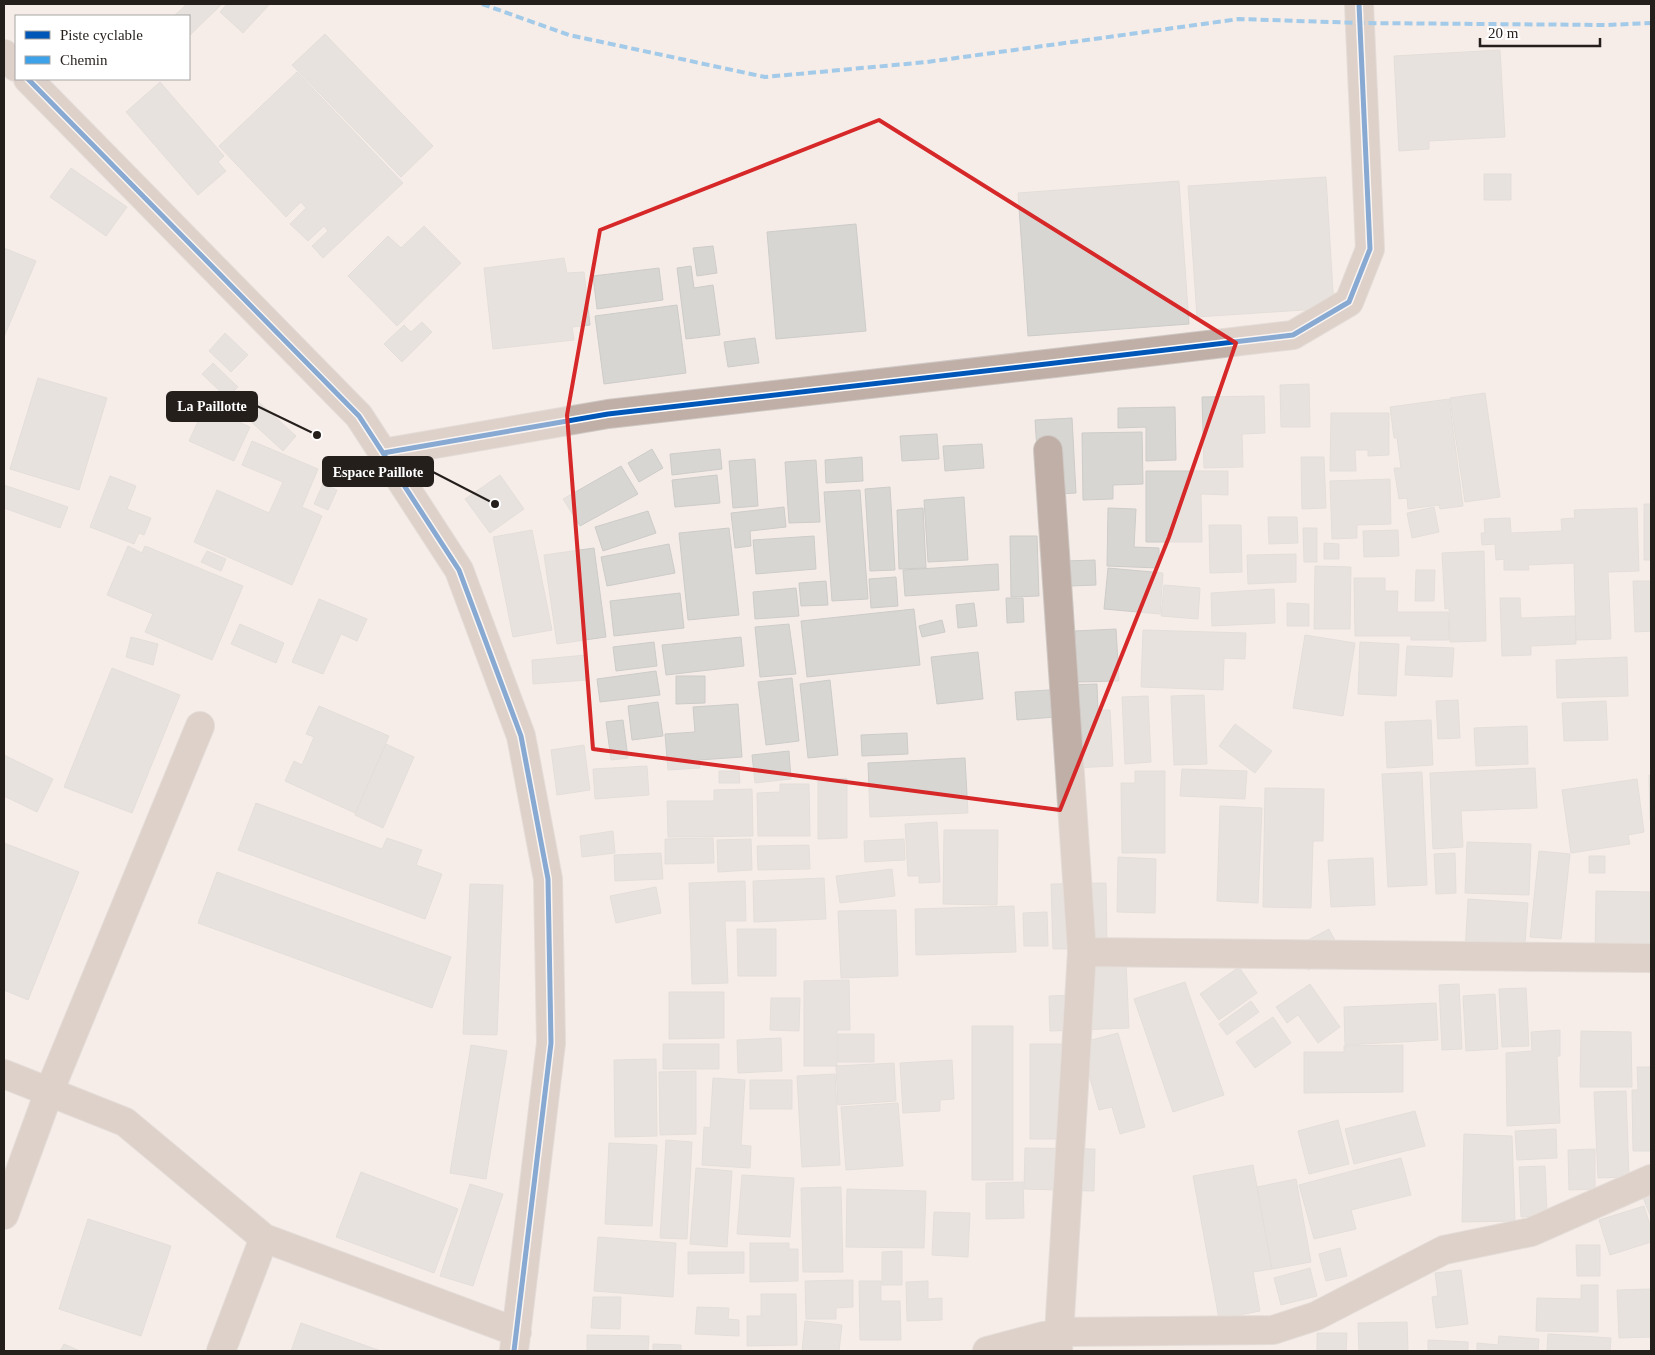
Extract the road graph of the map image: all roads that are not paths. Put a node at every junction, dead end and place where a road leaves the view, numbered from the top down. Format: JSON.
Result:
{"nodes":[{"id":1,"x":1359,"y":4,"type":"edge"},
{"id":2,"x":4,"y":54,"type":"edge"},
{"id":3,"x":15,"y":66,"type":"edge"},
{"id":4,"x":29,"y":80,"type":"edge"},
{"id":5,"x":1048,"y":450,"type":"dead end"},
{"id":6,"x":383,"y":453,"type":"junction"},
{"id":7,"x":200,"y":726,"type":"dead end"},
{"id":8,"x":1082,"y":952,"type":"junction"},
{"id":9,"x":1651,"y":958,"type":"edge"},
{"id":10,"x":4,"y":1074,"type":"edge"},
{"id":11,"x":49,"y":1092,"type":"junction"},
{"id":12,"x":1651,"y":1179,"type":"edge"},
{"id":13,"x":4,"y":1216,"type":"edge"},
{"id":14,"x":264,"y":1238,"type":"junction"},
{"id":15,"x":515,"y":1342,"type":"edge"},
{"id":16,"x":1058,"y":1342,"type":"edge"},
{"id":17,"x":221,"y":1351,"type":"edge"},
{"id":18,"x":987,"y":1351,"type":"edge"}],
"edges":[{"from":1,"to":6,"type":"street"},
{"from":2,"to":3,"type":"street"},
{"from":4,"to":6,"type":"street"},
{"from":5,"to":8,"type":"street"},
{"from":6,"to":15,"type":"street"},
{"from":7,"to":11,"type":"street"},
{"from":8,"to":9,"type":"street"},
{"from":8,"to":16,"type":"street"},
{"from":10,"to":11,"type":"street"},
{"from":11,"to":13,"type":"street"},
{"from":11,"to":14,"type":"street"},
{"from":12,"to":16,"type":"street"},
{"from":14,"to":15,"type":"street"},
{"from":14,"to":17,"type":"street"},
{"from":16,"to":18,"type":"street"}]}
